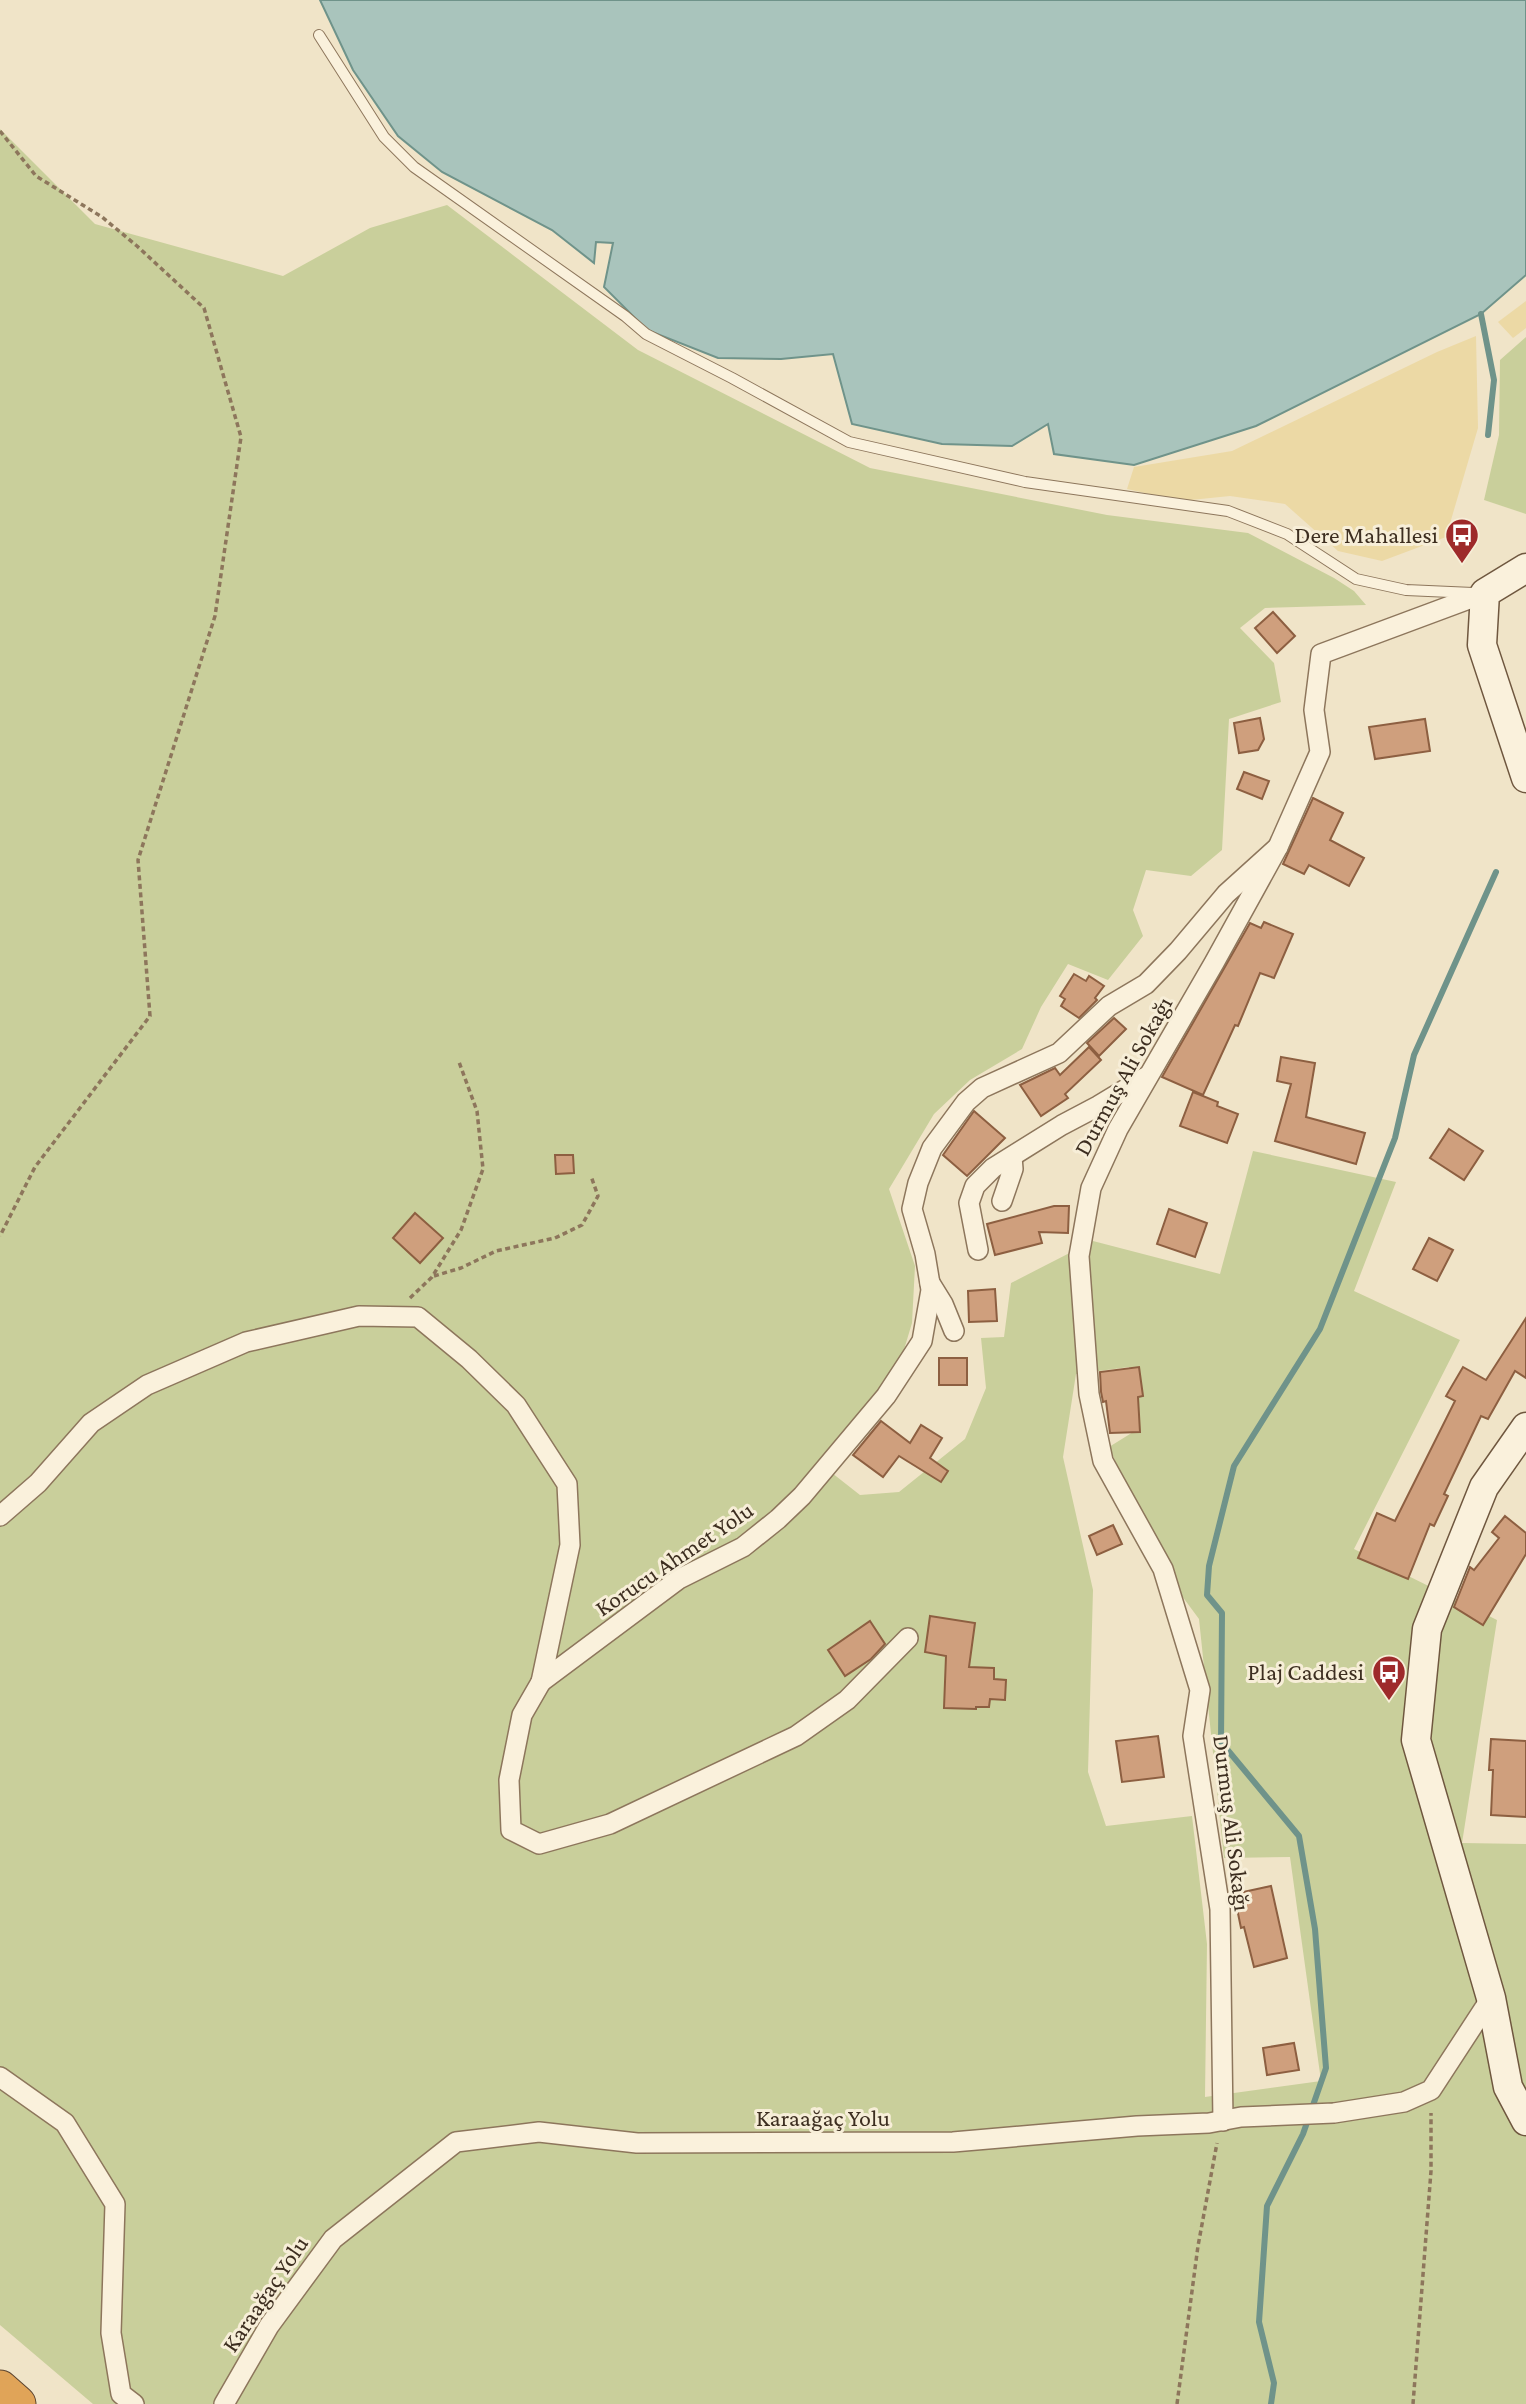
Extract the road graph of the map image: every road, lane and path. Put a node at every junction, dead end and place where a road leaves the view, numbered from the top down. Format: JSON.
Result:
{"nodes":[{"id":1,"x":319,"y":34,"type":"dead end"},
{"id":2,"x":0,"y":131,"type":"edge"},
{"id":3,"x":1526,"y":568,"type":"edge"},
{"id":4,"x":1485,"y":593,"type":"junction"},
{"id":5,"x":1526,"y":778,"type":"edge"},
{"id":6,"x":1278,"y":847,"type":"junction"},
{"id":7,"x":459,"y":1062,"type":"dead end"},
{"id":8,"x":1150,"y":1074,"type":"junction"},
{"id":9,"x":1012,"y":1157,"type":"junction"},
{"id":10,"x":590,"y":1176,"type":"dead end"},
{"id":11,"x":1002,"y":1202,"type":"dead end"},
{"id":12,"x":0,"y":1236,"type":"edge"},
{"id":13,"x":978,"y":1250,"type":"dead end"},
{"id":14,"x":930,"y":1283,"type":"junction"},
{"id":15,"x":954,"y":1331,"type":"dead end"},
{"id":16,"x":1526,"y":1427,"type":"edge"},
{"id":17,"x":0,"y":1516,"type":"edge"},
{"id":18,"x":908,"y":1638,"type":"dead end"},
{"id":19,"x":541,"y":1682,"type":"junction"},
{"id":20,"x":1491,"y":1998,"type":"junction"},
{"id":21,"x":0,"y":2077,"type":"edge"},
{"id":22,"x":1431,"y":2090,"type":"junction"},
{"id":23,"x":1232,"y":2119,"type":"junction"},
{"id":24,"x":1526,"y":2122,"type":"edge"},
{"id":25,"x":0,"y":2389,"type":"edge"},
{"id":26,"x":17,"y":2404,"type":"edge"},
{"id":27,"x":134,"y":2404,"type":"edge"},
{"id":28,"x":224,"y":2404,"type":"edge"},
{"id":29,"x":1177,"y":2404,"type":"edge"},
{"id":30,"x":1413,"y":2404,"type":"edge"}],
"edges":[{"from":1,"to":4,"type":"lane"},
{"from":2,"to":12,"type":"path"},
{"from":3,"to":4,"type":"street"},
{"from":4,"to":5,"type":"street"},
{"from":4,"to":6,"type":"street","name":"Durmuş Ali Sokağı"},
{"from":6,"to":8,"type":"street","name":"Durmuş Ali Sokağı"},
{"from":6,"to":14,"type":"street","name":"Korucu Ahmet Yolu"},
{"from":7,"to":10,"type":"path"},
{"from":8,"to":9,"type":"street"},
{"from":8,"to":23,"type":"street","name":"Durmuş Ali Sokağı"},
{"from":9,"to":11,"type":"street"},
{"from":9,"to":13,"type":"street"},
{"from":14,"to":15,"type":"street"},
{"from":14,"to":19,"type":"street","name":"Korucu Ahmet Yolu"},
{"from":16,"to":20,"type":"street"},
{"from":17,"to":19,"type":"street","name":"Korucu Ahmet Yolu"},
{"from":18,"to":19,"type":"street"},
{"from":20,"to":22,"type":"street"},
{"from":20,"to":24,"type":"street"},
{"from":21,"to":27,"type":"street"},
{"from":22,"to":23,"type":"street","name":"Karaağaç Yolu"},
{"from":22,"to":30,"type":"path"},
{"from":23,"to":28,"type":"street","name":"Karaağaç Yolu"},
{"from":23,"to":29,"type":"path"},
{"from":25,"to":26,"type":"highway"}]}
